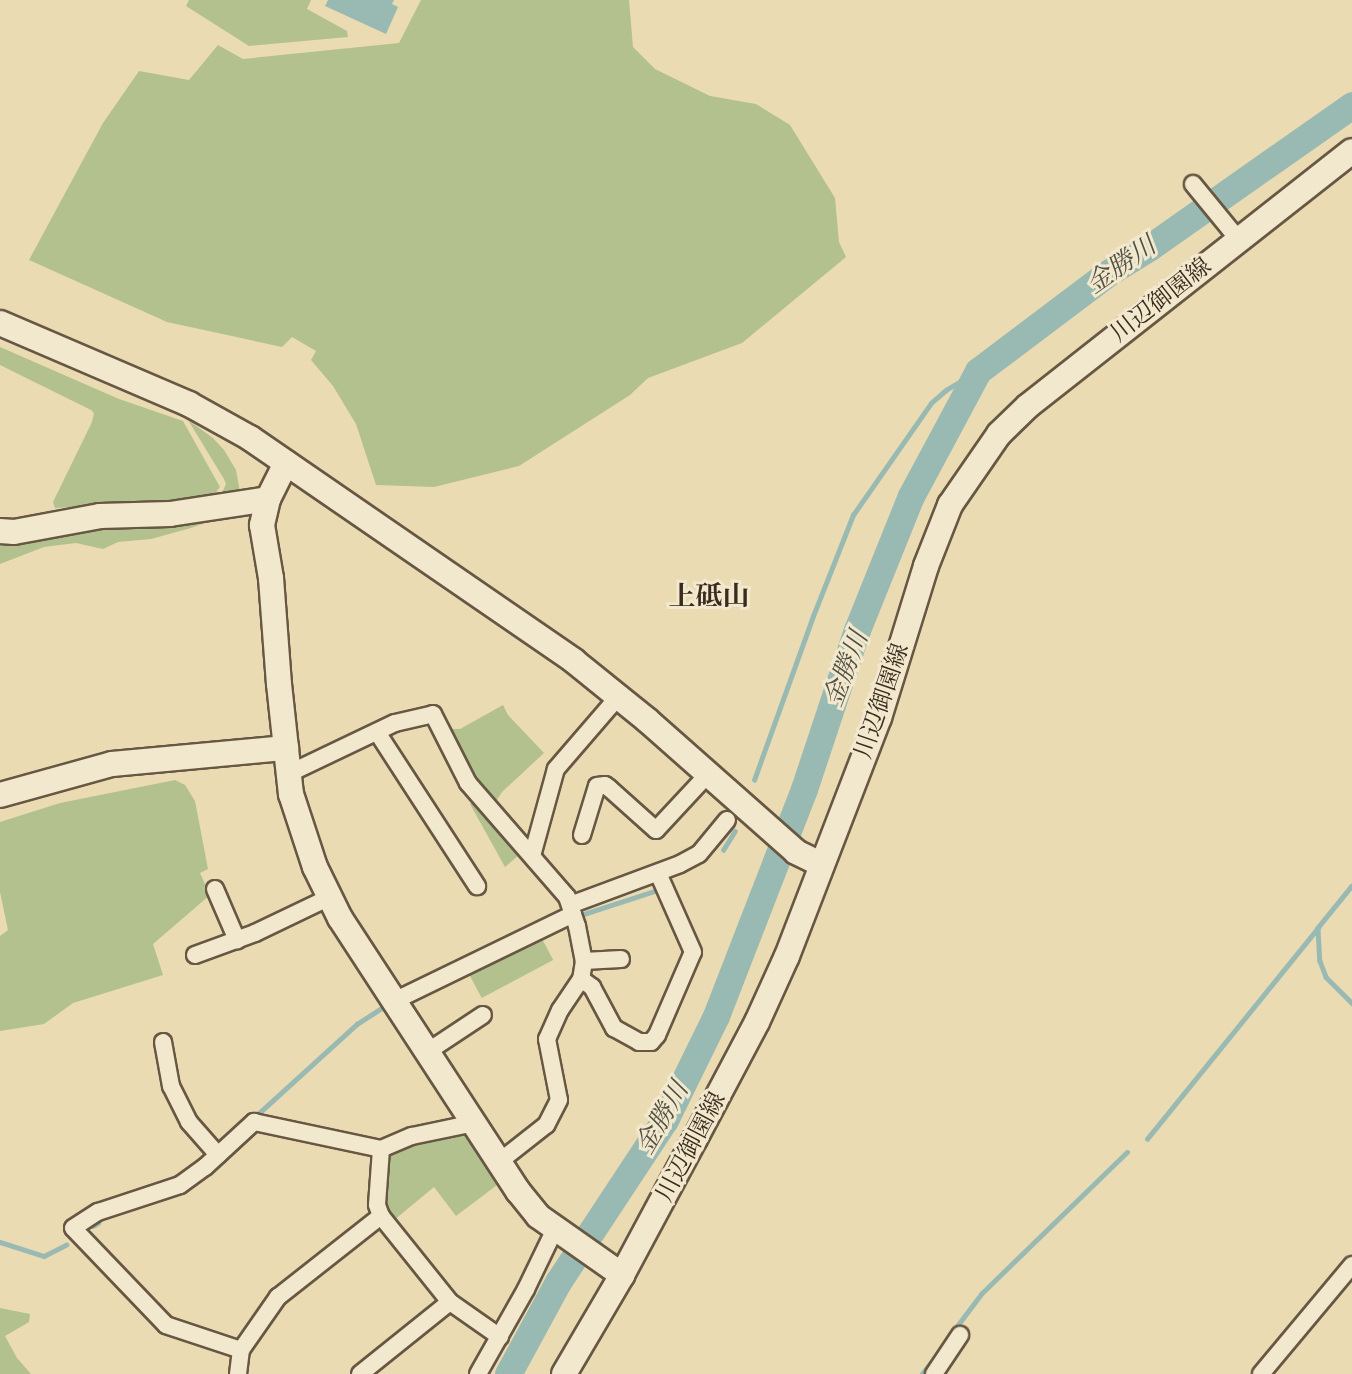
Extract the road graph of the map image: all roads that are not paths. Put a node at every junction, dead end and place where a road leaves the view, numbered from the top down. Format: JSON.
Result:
{"nodes":[{"id":1,"x":1352,"y":152,"type":"edge"},
{"id":2,"x":1193,"y":184,"type":"dead end"},
{"id":3,"x":1238,"y":239,"type":"junction"},
{"id":4,"x":0,"y":323,"type":"edge"},
{"id":5,"x":286,"y":463,"type":"junction"},
{"id":6,"x":268,"y":499,"type":"junction"},
{"id":7,"x":0,"y":531,"type":"edge"},
{"id":8,"x":618,"y":697,"type":"junction"},
{"id":9,"x":377,"y":732,"type":"junction"},
{"id":10,"x":286,"y":748,"type":"junction"},
{"id":11,"x":290,"y":773,"type":"junction"},
{"id":12,"x":708,"y":774,"type":"junction"},
{"id":13,"x":0,"y":795,"type":"edge"},
{"id":14,"x":727,"y":820,"type":"dead end"},
{"id":15,"x":582,"y":835,"type":"dead end"},
{"id":16,"x":532,"y":856,"type":"junction"},
{"id":17,"x":816,"y":862,"type":"junction"},
{"id":18,"x":658,"y":873,"type":"junction"},
{"id":19,"x":477,"y":886,"type":"dead end"},
{"id":20,"x":215,"y":889,"type":"dead end"},
{"id":21,"x":330,"y":897,"type":"junction"},
{"id":22,"x":571,"y":910,"type":"junction"},
{"id":23,"x":237,"y":940,"type":"junction"},
{"id":24,"x":195,"y":955,"type":"dead end"},
{"id":25,"x":621,"y":959,"type":"dead end"},
{"id":26,"x":584,"y":961,"type":"junction"},
{"id":27,"x":581,"y":980,"type":"junction"},
{"id":28,"x":394,"y":1001,"type":"junction"},
{"id":29,"x":483,"y":1015,"type":"dead end"},
{"id":30,"x":164,"y":1042,"type":"dead end"},
{"id":31,"x":428,"y":1052,"type":"junction"},
{"id":32,"x":474,"y":1123,"type":"junction"},
{"id":33,"x":381,"y":1149,"type":"junction"},
{"id":34,"x":218,"y":1155,"type":"junction"},
{"id":35,"x":498,"y":1162,"type":"junction"},
{"id":36,"x":381,"y":1216,"type":"junction"},
{"id":37,"x":558,"y":1232,"type":"junction"},
{"id":38,"x":1352,"y":1265,"type":"edge"},
{"id":39,"x":612,"y":1269,"type":"junction"},
{"id":40,"x":450,"y":1302,"type":"junction"},
{"id":41,"x":960,"y":1335,"type":"dead end"},
{"id":42,"x":500,"y":1337,"type":"junction"},
{"id":43,"x":241,"y":1350,"type":"junction"},
{"id":44,"x":238,"y":1374,"type":"edge"},
{"id":45,"x":360,"y":1374,"type":"edge"},
{"id":46,"x":478,"y":1374,"type":"edge"},
{"id":47,"x":564,"y":1374,"type":"edge"},
{"id":48,"x":934,"y":1374,"type":"edge"},
{"id":49,"x":1261,"y":1374,"type":"edge"}],
"edges":[{"from":1,"to":3,"type":"street","name":"川辺御園線"},
{"from":2,"to":3,"type":"street"},
{"from":3,"to":17,"type":"street","name":"川辺御園線"},
{"from":4,"to":5,"type":"street"},
{"from":5,"to":6,"type":"street"},
{"from":5,"to":8,"type":"street"},
{"from":6,"to":7,"type":"street"},
{"from":6,"to":10,"type":"street"},
{"from":8,"to":12,"type":"street"},
{"from":8,"to":16,"type":"street"},
{"from":9,"to":11,"type":"street"},
{"from":9,"to":16,"type":"street"},
{"from":9,"to":19,"type":"street"},
{"from":10,"to":11,"type":"street"},
{"from":10,"to":13,"type":"street"},
{"from":11,"to":21,"type":"street"},
{"from":12,"to":15,"type":"street"},
{"from":12,"to":17,"type":"street"},
{"from":14,"to":18,"type":"street"},
{"from":16,"to":22,"type":"street"},
{"from":17,"to":39,"type":"street","name":"川辺御園線"},
{"from":18,"to":22,"type":"street"},
{"from":18,"to":27,"type":"street"},
{"from":20,"to":23,"type":"street"},
{"from":21,"to":23,"type":"street"},
{"from":21,"to":28,"type":"street"},
{"from":22,"to":26,"type":"street"},
{"from":22,"to":28,"type":"street"},
{"from":23,"to":24,"type":"street"},
{"from":25,"to":26,"type":"street"},
{"from":26,"to":27,"type":"street"},
{"from":27,"to":35,"type":"street"},
{"from":28,"to":31,"type":"street"},
{"from":29,"to":31,"type":"street"},
{"from":30,"to":34,"type":"street"},
{"from":31,"to":32,"type":"street"},
{"from":32,"to":33,"type":"street"},
{"from":32,"to":35,"type":"street"},
{"from":33,"to":34,"type":"street"},
{"from":33,"to":36,"type":"street"},
{"from":34,"to":43,"type":"street"},
{"from":35,"to":37,"type":"street"},
{"from":36,"to":40,"type":"street"},
{"from":36,"to":43,"type":"street"},
{"from":37,"to":39,"type":"street"},
{"from":37,"to":42,"type":"street"},
{"from":38,"to":49,"type":"street"},
{"from":39,"to":47,"type":"street","name":"川辺御園線"},
{"from":40,"to":42,"type":"street"},
{"from":40,"to":45,"type":"street"},
{"from":41,"to":48,"type":"street"},
{"from":42,"to":46,"type":"street"},
{"from":43,"to":44,"type":"street"}]}
